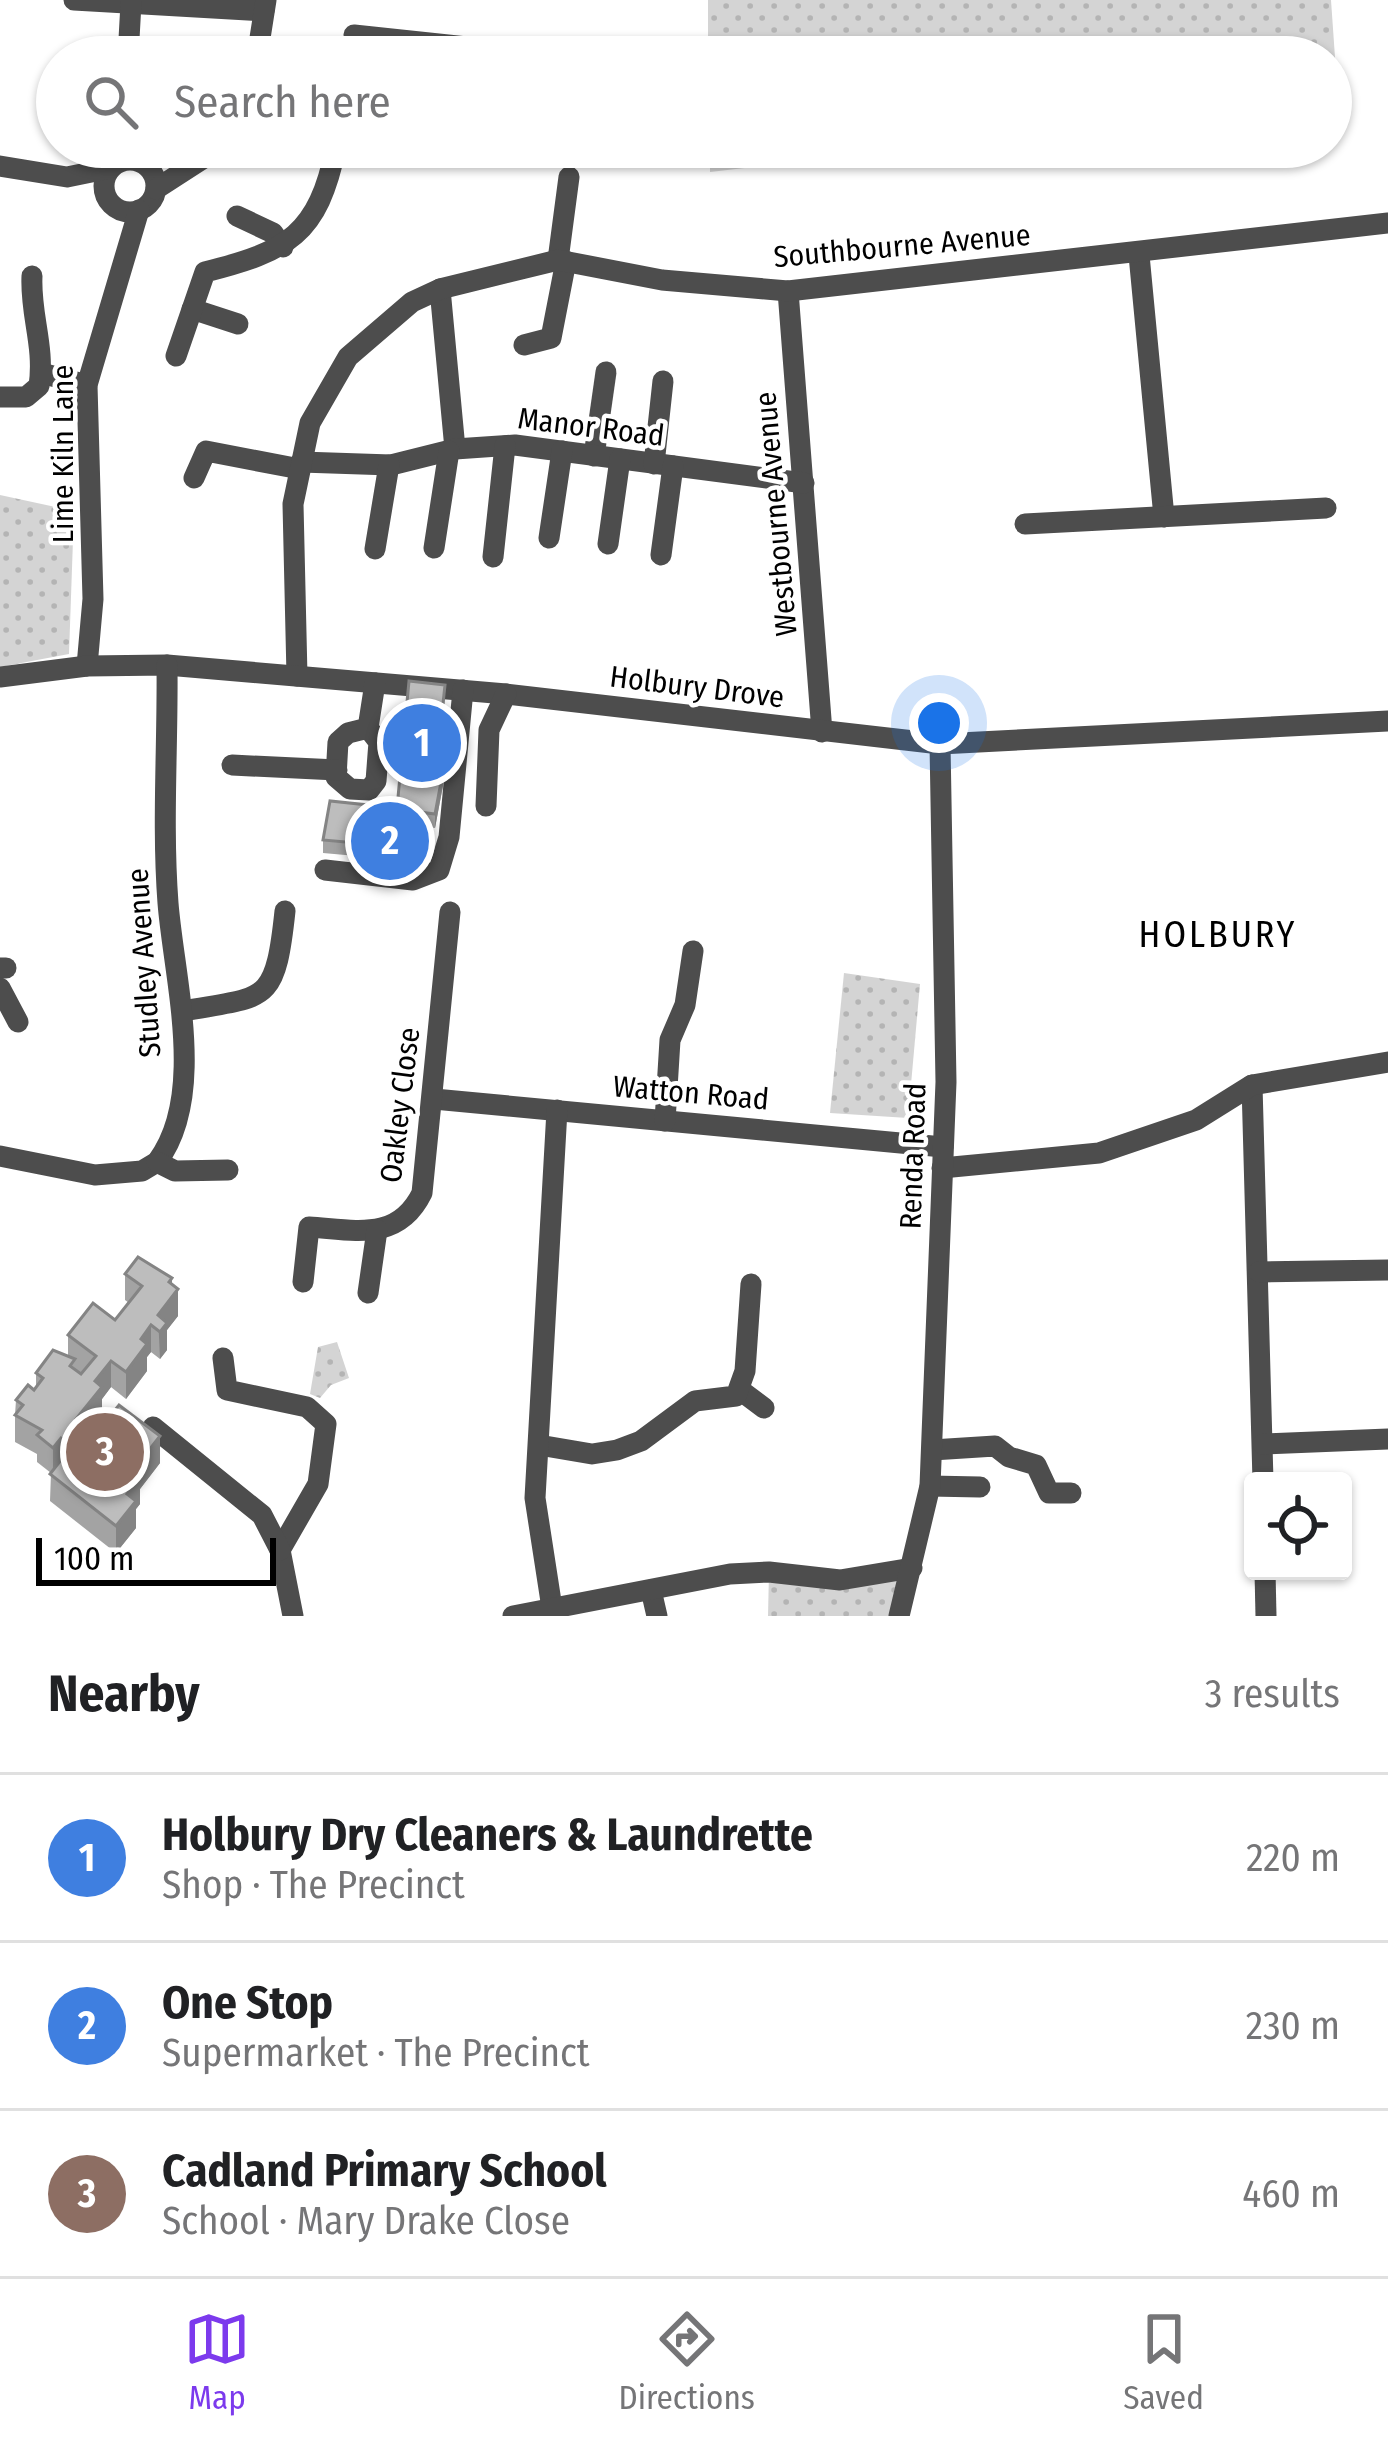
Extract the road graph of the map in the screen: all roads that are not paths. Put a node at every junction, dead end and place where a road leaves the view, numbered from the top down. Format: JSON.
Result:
{"nodes":[{"id":1,"x":74,"y":0,"type":"edge"},
{"id":2,"x":131,"y":3,"type":"edge"},
{"id":3,"x":265,"y":5,"type":"edge"},
{"id":4,"x":354,"y":35,"type":"dead end"},
{"id":5,"x":129,"y":36,"type":"edge"},
{"id":6,"x":260,"y":36,"type":"edge"},
{"id":7,"x":359,"y":36,"type":"edge"},
{"id":8,"x":0,"y":166,"type":"edge"},
{"id":9,"x":111,"y":168,"type":"joint"},
{"id":10,"x":141,"y":168,"type":"edge"},
{"id":11,"x":189,"y":168,"type":"edge"},
{"id":12,"x":330,"y":168,"type":"edge"},
{"id":13,"x":67,"y":176,"type":"junction"},
{"id":14,"x":568,"y":177,"type":"dead end"},
{"id":15,"x":154,"y":181,"type":"junction"},
{"id":16,"x":120,"y":204,"type":"junction"},
{"id":17,"x":236,"y":216,"type":"dead end"},
{"id":18,"x":1388,"y":223,"type":"edge"},
{"id":19,"x":283,"y":247,"type":"junction"},
{"id":20,"x":1138,"y":254,"type":"junction"},
{"id":21,"x":562,"y":260,"type":"junction"},
{"id":22,"x":32,"y":276,"type":"dead end"},
{"id":23,"x":440,"y":289,"type":"junction"},
{"id":24,"x":788,"y":291,"type":"junction"},
{"id":25,"x":192,"y":309,"type":"junction"},
{"id":26,"x":238,"y":324,"type":"dead end"},
{"id":27,"x":524,"y":345,"type":"dead end"},
{"id":28,"x":176,"y":356,"type":"dead end"},
{"id":29,"x":606,"y":372,"type":"dead end"},
{"id":30,"x":41,"y":373,"type":"junction"},
{"id":31,"x":663,"y":381,"type":"dead end"},
{"id":32,"x":87,"y":385,"type":"junction"},
{"id":33,"x":0,"y":397,"type":"edge"},
{"id":34,"x":505,"y":446,"type":"junction"},
{"id":35,"x":452,"y":450,"type":"junction"},
{"id":36,"x":562,"y":452,"type":"junction"},
{"id":37,"x":594,"y":456,"type":"junction"},
{"id":38,"x":620,"y":459,"type":"junction"},
{"id":39,"x":300,"y":465,"type":"junction"},
{"id":40,"x":389,"y":465,"type":"junction"},
{"id":41,"x":664,"y":465,"type":"junction"},
{"id":42,"x":194,"y":478,"type":"dead end"},
{"id":43,"x":804,"y":483,"type":"junction"},
{"id":44,"x":1326,"y":508,"type":"dead end"},
{"id":45,"x":1164,"y":517,"type":"junction"},
{"id":46,"x":1025,"y":524,"type":"dead end"},
{"id":47,"x":549,"y":538,"type":"dead end"},
{"id":48,"x":608,"y":544,"type":"dead end"},
{"id":49,"x":434,"y":548,"type":"dead end"},
{"id":50,"x":375,"y":549,"type":"dead end"},
{"id":51,"x":661,"y":554,"type":"dead end"},
{"id":52,"x":494,"y":557,"type":"dead end"},
{"id":53,"x":167,"y":665,"type":"junction"},
{"id":54,"x":87,"y":666,"type":"junction"},
{"id":55,"x":297,"y":676,"type":"junction"},
{"id":56,"x":0,"y":677,"type":"edge"},
{"id":57,"x":374,"y":683,"type":"junction"},
{"id":58,"x":463,"y":690,"type":"junction"},
{"id":59,"x":506,"y":694,"type":"junction"},
{"id":60,"x":1388,"y":721,"type":"edge"},
{"id":61,"x":368,"y":728,"type":"junction"},
{"id":62,"x":822,"y":732,"type":"junction"},
{"id":63,"x":940,"y":744,"type":"junction"},
{"id":64,"x":232,"y":765,"type":"dead end"},
{"id":65,"x":337,"y":770,"type":"junction"},
{"id":66,"x":486,"y":806,"type":"dead end"},
{"id":67,"x":325,"y":871,"type":"dead end"},
{"id":68,"x":285,"y":911,"type":"dead end"},
{"id":69,"x":450,"y":912,"type":"dead end"},
{"id":70,"x":693,"y":951,"type":"dead end"},
{"id":71,"x":2,"y":975,"type":"edge"},
{"id":72,"x":183,"y":1011,"type":"junction"},
{"id":73,"x":18,"y":1022,"type":"dead end"},
{"id":74,"x":1388,"y":1062,"type":"edge"},
{"id":75,"x":1252,"y":1085,"type":"junction"},
{"id":76,"x":434,"y":1099,"type":"junction"},
{"id":77,"x":556,"y":1110,"type":"junction"},
{"id":78,"x":665,"y":1120,"type":"junction"},
{"id":79,"x":0,"y":1156,"type":"edge"},
{"id":80,"x":943,"y":1157,"type":"junction"},
{"id":81,"x":157,"y":1162,"type":"junction"},
{"id":82,"x":228,"y":1170,"type":"dead end"},
{"id":83,"x":377,"y":1231,"type":"junction"},
{"id":84,"x":1388,"y":1270,"type":"edge"},
{"id":85,"x":1259,"y":1272,"type":"junction"},
{"id":86,"x":303,"y":1282,"type":"dead end"},
{"id":87,"x":751,"y":1284,"type":"dead end"},
{"id":88,"x":368,"y":1293,"type":"dead end"},
{"id":89,"x":224,"y":1358,"type":"dead end"},
{"id":90,"x":740,"y":1390,"type":"junction"},
{"id":91,"x":764,"y":1408,"type":"dead end"},
{"id":92,"x":153,"y":1427,"type":"edge"},
{"id":93,"x":1388,"y":1438,"type":"edge"},
{"id":94,"x":1262,"y":1444,"type":"junction"},
{"id":95,"x":538,"y":1445,"type":"junction"},
{"id":96,"x":932,"y":1450,"type":"junction"},
{"id":97,"x":1263,"y":1472,"type":"edge"},
{"id":98,"x":930,"y":1486,"type":"junction"},
{"id":99,"x":980,"y":1487,"type":"dead end"},
{"id":100,"x":1071,"y":1493,"type":"dead end"},
{"id":101,"x":280,"y":1550,"type":"junction"},
{"id":102,"x":912,"y":1568,"type":"junction"},
{"id":103,"x":1265,"y":1580,"type":"edge"},
{"id":104,"x":651,"y":1590,"type":"junction"},
{"id":105,"x":552,"y":1608,"type":"junction"},
{"id":106,"x":293,"y":1616,"type":"edge"},
{"id":107,"x":513,"y":1616,"type":"edge"},
{"id":108,"x":657,"y":1616,"type":"edge"},
{"id":109,"x":899,"y":1616,"type":"edge"},
{"id":110,"x":1266,"y":1616,"type":"edge"}],
"edges":[{"from":1,"to":2,"type":"street"},
{"from":2,"to":3,"type":"street"},
{"from":2,"to":5,"type":"street"},
{"from":3,"to":6,"type":"street"},
{"from":4,"to":7,"type":"street"},
{"from":8,"to":13,"type":"street"},
{"from":9,"to":13,"type":"street"},
{"from":9,"to":16,"type":"street"},
{"from":10,"to":15,"type":"street"},
{"from":11,"to":15,"type":"street"},
{"from":12,"to":19,"type":"street"},
{"from":13,"to":16,"type":"street"},
{"from":14,"to":21,"type":"street"},
{"from":15,"to":16,"type":"street"},
{"from":16,"to":32,"type":"street","name":"Lime Kiln Lane"},
{"from":17,"to":19,"type":"street"},
{"from":18,"to":20,"type":"street","name":"Southbourne Avenue"},
{"from":19,"to":25,"type":"street"},
{"from":20,"to":24,"type":"street","name":"Southbourne Avenue"},
{"from":20,"to":45,"type":"street"},
{"from":21,"to":23,"type":"street","name":"Southbourne Avenue"},
{"from":21,"to":24,"type":"street","name":"Southbourne Avenue"},
{"from":21,"to":27,"type":"street"},
{"from":22,"to":30,"type":"street"},
{"from":23,"to":35,"type":"street"},
{"from":23,"to":39,"type":"street","name":"Southbourne Avenue"},
{"from":24,"to":43,"type":"street","name":"Westbourne Avenue"},
{"from":25,"to":26,"type":"street"},
{"from":25,"to":28,"type":"street"},
{"from":29,"to":37,"type":"street"},
{"from":30,"to":32,"type":"street"},
{"from":30,"to":33,"type":"street"},
{"from":31,"to":41,"type":"street"},
{"from":32,"to":54,"type":"street","name":"Lime Kiln Lane"},
{"from":34,"to":35,"type":"street","name":"Manor Road"},
{"from":34,"to":36,"type":"street","name":"Manor Road"},
{"from":34,"to":52,"type":"street"},
{"from":35,"to":40,"type":"street","name":"Manor Road"},
{"from":35,"to":49,"type":"street"},
{"from":36,"to":37,"type":"street","name":"Manor Road"},
{"from":36,"to":47,"type":"street"},
{"from":37,"to":38,"type":"street","name":"Manor Road"},
{"from":38,"to":41,"type":"street","name":"Manor Road"},
{"from":38,"to":48,"type":"street"},
{"from":39,"to":40,"type":"street","name":"Manor Road"},
{"from":39,"to":42,"type":"street","name":"Manor Road"},
{"from":39,"to":55,"type":"street","name":"Southbourne Avenue"},
{"from":40,"to":50,"type":"street"},
{"from":41,"to":43,"type":"street","name":"Manor Road"},
{"from":41,"to":51,"type":"street"},
{"from":43,"to":62,"type":"street","name":"Westbourne Avenue"},
{"from":44,"to":45,"type":"street"},
{"from":45,"to":46,"type":"street"},
{"from":53,"to":54,"type":"street","name":"Holbury Drove"},
{"from":53,"to":55,"type":"street","name":"Holbury Drove"},
{"from":53,"to":72,"type":"street","name":"Studley Avenue"},
{"from":54,"to":56,"type":"street","name":"Holbury Drove"},
{"from":55,"to":57,"type":"street","name":"Holbury Drove"},
{"from":57,"to":58,"type":"street","name":"Holbury Drove"},
{"from":57,"to":61,"type":"street"},
{"from":58,"to":59,"type":"street","name":"Holbury Drove"},
{"from":58,"to":67,"type":"street"},
{"from":59,"to":62,"type":"street","name":"Holbury Drove"},
{"from":59,"to":66,"type":"street"},
{"from":60,"to":63,"type":"street","name":"Holbury Drove"},
{"from":61,"to":65,"type":"street"},
{"from":61,"to":65,"type":"street"},
{"from":62,"to":63,"type":"street","name":"Holbury Drove"},
{"from":63,"to":80,"type":"street","name":"Renda Road"},
{"from":64,"to":65,"type":"street"},
{"from":68,"to":72,"type":"street"},
{"from":69,"to":76,"type":"street","name":"Oakley Close"},
{"from":70,"to":78,"type":"street"},
{"from":71,"to":73,"type":"street"},
{"from":72,"to":81,"type":"street","name":"Studley Avenue"},
{"from":74,"to":75,"type":"street"},
{"from":75,"to":80,"type":"street","name":"Watton Road"},
{"from":75,"to":85,"type":"street"},
{"from":76,"to":77,"type":"street","name":"Watton Road"},
{"from":76,"to":83,"type":"street","name":"Oakley Close"},
{"from":77,"to":78,"type":"street","name":"Watton Road"},
{"from":77,"to":95,"type":"street"},
{"from":78,"to":80,"type":"street","name":"Watton Road"},
{"from":79,"to":81,"type":"street"},
{"from":80,"to":96,"type":"street","name":"Renda Road"},
{"from":81,"to":82,"type":"street"},
{"from":83,"to":86,"type":"street"},
{"from":83,"to":88,"type":"street"},
{"from":84,"to":85,"type":"street"},
{"from":85,"to":94,"type":"street"},
{"from":87,"to":90,"type":"street"},
{"from":89,"to":101,"type":"street"},
{"from":90,"to":91,"type":"street"},
{"from":90,"to":95,"type":"street"},
{"from":92,"to":101,"type":"street"},
{"from":93,"to":94,"type":"street"},
{"from":94,"to":97,"type":"street"},
{"from":95,"to":105,"type":"street"},
{"from":96,"to":98,"type":"street","name":"Renda Road"},
{"from":96,"to":100,"type":"street"},
{"from":98,"to":99,"type":"street"},
{"from":98,"to":102,"type":"street","name":"Renda Road"},
{"from":101,"to":106,"type":"street"},
{"from":102,"to":104,"type":"street"},
{"from":102,"to":109,"type":"street","name":"Renda Road"},
{"from":103,"to":110,"type":"street"},
{"from":104,"to":105,"type":"street"},
{"from":104,"to":108,"type":"street"},
{"from":105,"to":107,"type":"street"}]}
